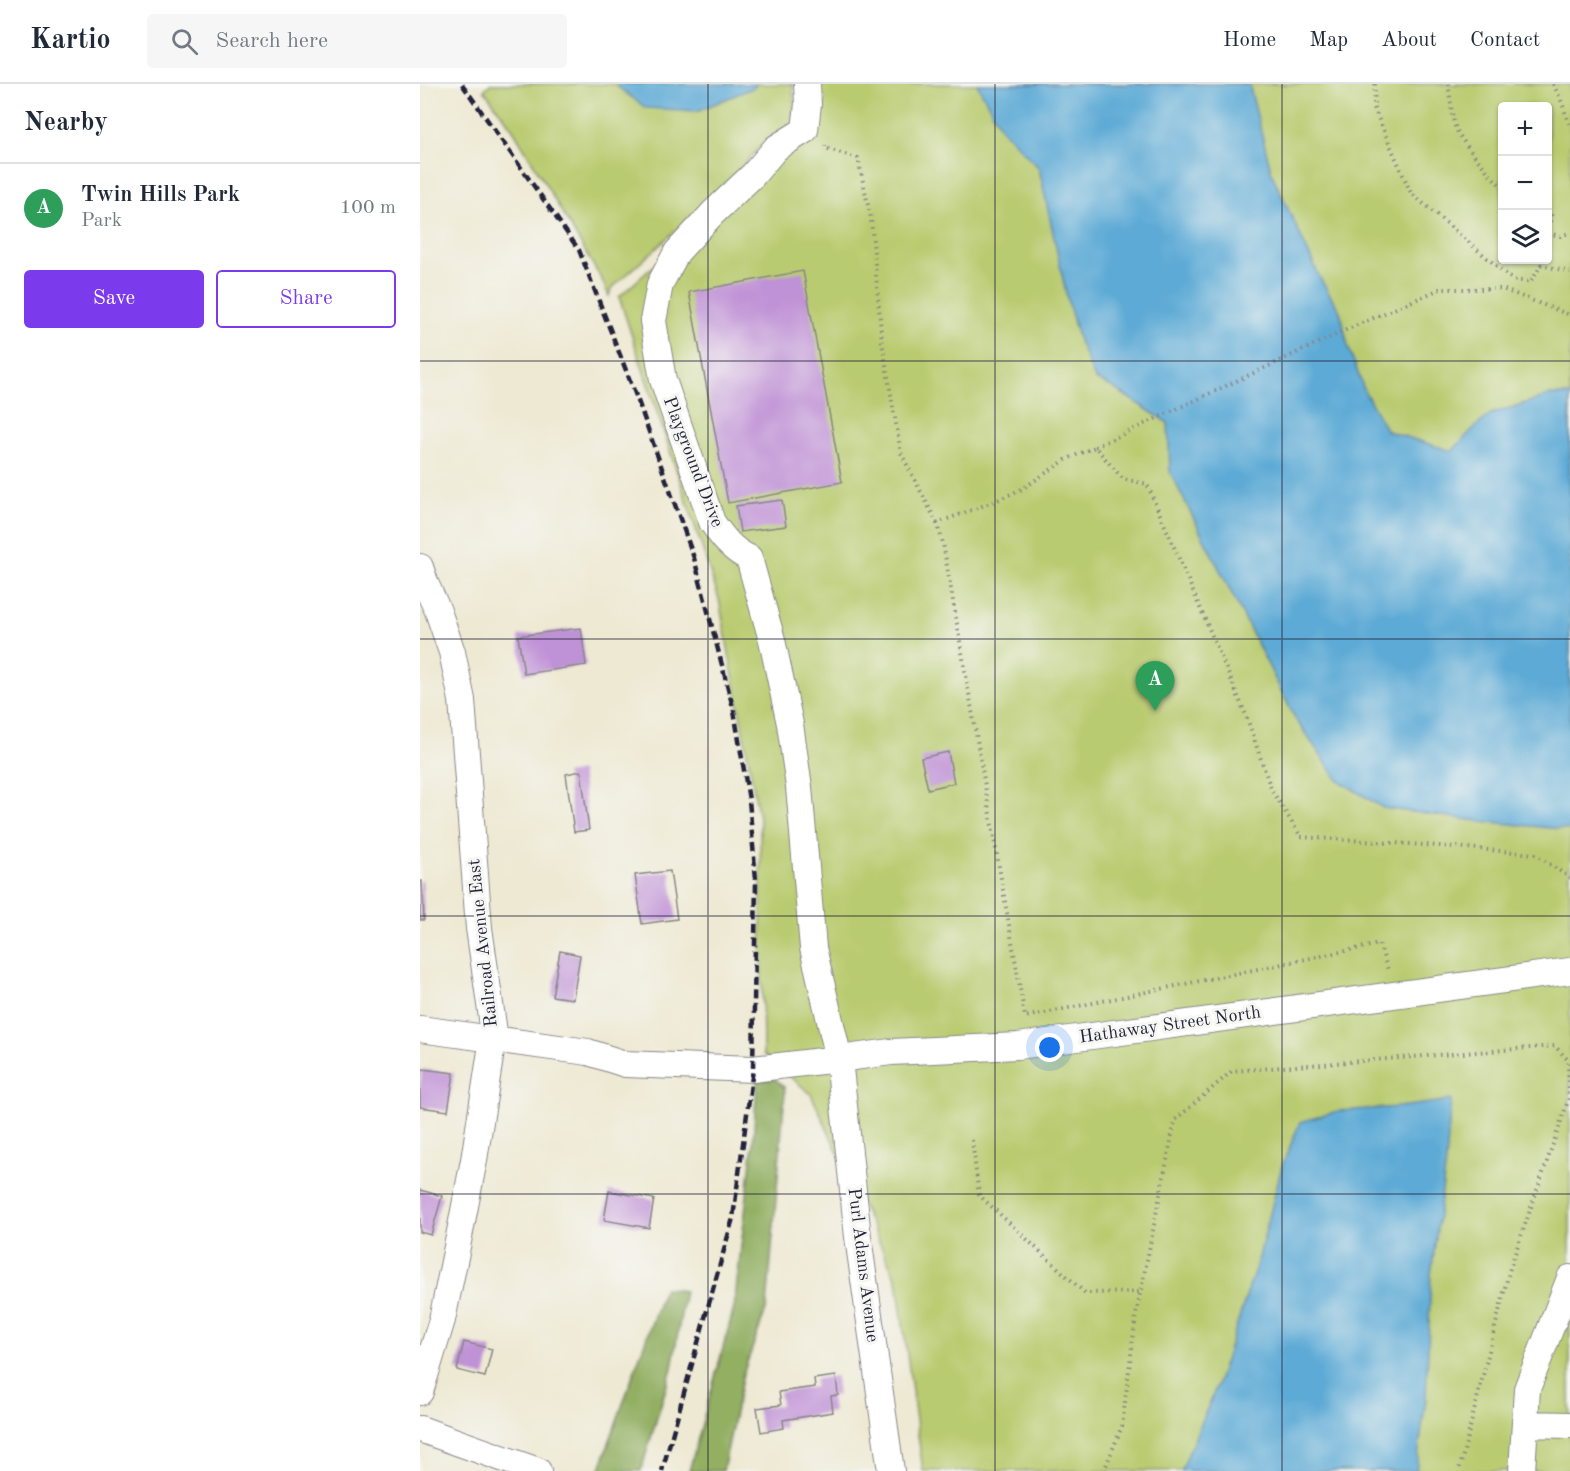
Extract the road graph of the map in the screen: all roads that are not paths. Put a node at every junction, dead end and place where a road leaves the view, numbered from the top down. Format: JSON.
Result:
{"nodes":[{"id":1,"x":807,"y":84,"type":"edge"},
{"id":2,"x":422,"y":584,"type":"edge"},
{"id":3,"x":1570,"y":971,"type":"edge"},
{"id":4,"x":420,"y":1029,"type":"edge"},
{"id":5,"x":493,"y":1039,"type":"junction"},
{"id":6,"x":839,"y":1059,"type":"junction"},
{"id":7,"x":1570,"y":1278,"type":"edge"},
{"id":8,"x":420,"y":1392,"type":"edge"},
{"id":9,"x":1525,"y":1424,"type":"junction"},
{"id":10,"x":1570,"y":1425,"type":"edge"},
{"id":11,"x":420,"y":1429,"type":"edge"},
{"id":12,"x":538,"y":1471,"type":"edge"},
{"id":13,"x":891,"y":1471,"type":"edge"},
{"id":14,"x":1522,"y":1471,"type":"edge"}],
"edges":[{"from":1,"to":6,"type":"street","name":"Playground Drive"},
{"from":2,"to":5,"type":"street","name":"Railroad Avenue East"},
{"from":3,"to":6,"type":"street","name":"Hathaway Street North"},
{"from":4,"to":5,"type":"street","name":"Hathaway Street North"},
{"from":5,"to":6,"type":"street","name":"Hathaway Street North"},
{"from":5,"to":8,"type":"street","name":"Railroad Avenue East"},
{"from":6,"to":13,"type":"street","name":"Purl Adams Avenue"},
{"from":7,"to":9,"type":"street"},
{"from":9,"to":10,"type":"street"},
{"from":9,"to":14,"type":"street"},
{"from":11,"to":12,"type":"street"}]}
